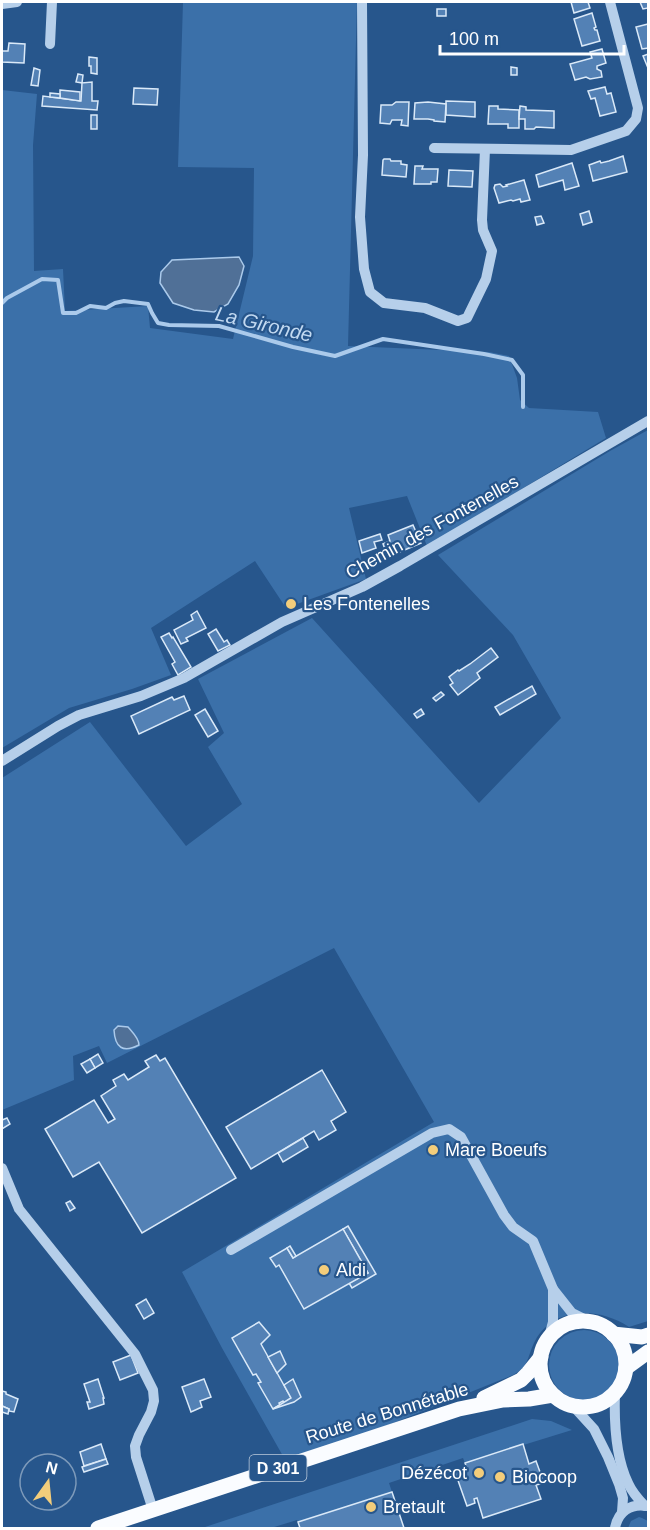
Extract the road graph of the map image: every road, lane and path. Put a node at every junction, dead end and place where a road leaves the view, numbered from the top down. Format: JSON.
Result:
{"nodes":[{"id":1,"x":17,"y":2,"type":"edge"},
{"id":2,"x":52,"y":2,"type":"edge"},
{"id":3,"x":362,"y":2,"type":"edge"},
{"id":4,"x":610,"y":2,"type":"edge"},
{"id":5,"x":2,"y":4,"type":"edge"},
{"id":6,"x":50,"y":44,"type":"dead end"},
{"id":7,"x":434,"y":148,"type":"dead end"},
{"id":8,"x":485,"y":148,"type":"junction"},
{"id":9,"x":648,"y":421,"type":"edge"},
{"id":10,"x":2,"y":761,"type":"edge"},
{"id":11,"x":2,"y":1167,"type":"edge"},
{"id":12,"x":231,"y":1250,"type":"dead end"},
{"id":13,"x":553,"y":1289,"type":"junction"},
{"id":14,"x":590,"y":1322,"type":"junction"},
{"id":15,"x":613,"y":1334,"type":"junction"},
{"id":16,"x":648,"y":1335,"type":"edge"},
{"id":17,"x":548,"y":1340,"type":"junction"},
{"id":18,"x":648,"y":1352,"type":"edge"},
{"id":19,"x":541,"y":1357,"type":"junction"},
{"id":20,"x":626,"y":1368,"type":"junction"},
{"id":21,"x":615,"y":1392,"type":"junction"},
{"id":22,"x":553,"y":1395,"type":"junction"},
{"id":23,"x":573,"y":1406,"type":"junction"},
{"id":24,"x":459,"y":1409,"type":"junction"},
{"id":25,"x":647,"y":1506,"type":"edge"},
{"id":26,"x":153,"y":1510,"type":"junction"},
{"id":27,"x":618,"y":1520,"type":"edge"},
{"id":28,"x":98,"y":1528,"type":"edge"},
{"id":29,"x":607,"y":1528,"type":"edge"}],
"edges":[{"from":1,"to":5,"type":"street"},
{"from":2,"to":6,"type":"street"},
{"from":3,"to":8,"type":"street"},
{"from":4,"to":8,"type":"street"},
{"from":7,"to":8,"type":"street"},
{"from":9,"to":10,"type":"street","name":"Chemin des Fontenelles"},
{"from":11,"to":26,"type":"street"},
{"from":12,"to":13,"type":"street"},
{"from":13,"to":14,"type":"street"},
{"from":13,"to":17,"type":"street"},
{"from":14,"to":15,"type":"main road"},
{"from":14,"to":17,"type":"main road"},
{"from":15,"to":16,"type":"main road"},
{"from":15,"to":20,"type":"main road"},
{"from":17,"to":19,"type":"main road"},
{"from":18,"to":20,"type":"main road"},
{"from":19,"to":22,"type":"main road"},
{"from":19,"to":24,"type":"main road","number":"D 301"},
{"from":20,"to":21,"type":"main road"},
{"from":21,"to":23,"type":"main road"},
{"from":21,"to":25,"type":"street"},
{"from":22,"to":23,"type":"main road"},
{"from":22,"to":24,"type":"main road","name":"Route de Bonnétable","number":"D 301"},
{"from":23,"to":27,"type":"street"},
{"from":24,"to":26,"type":"main road","name":"Route de Bonnétable","number":"D 301"},
{"from":25,"to":27,"type":"street"},
{"from":26,"to":28,"type":"main road","name":"Route de Bonnétable","number":"D 301"},
{"from":27,"to":29,"type":"street"}]}
